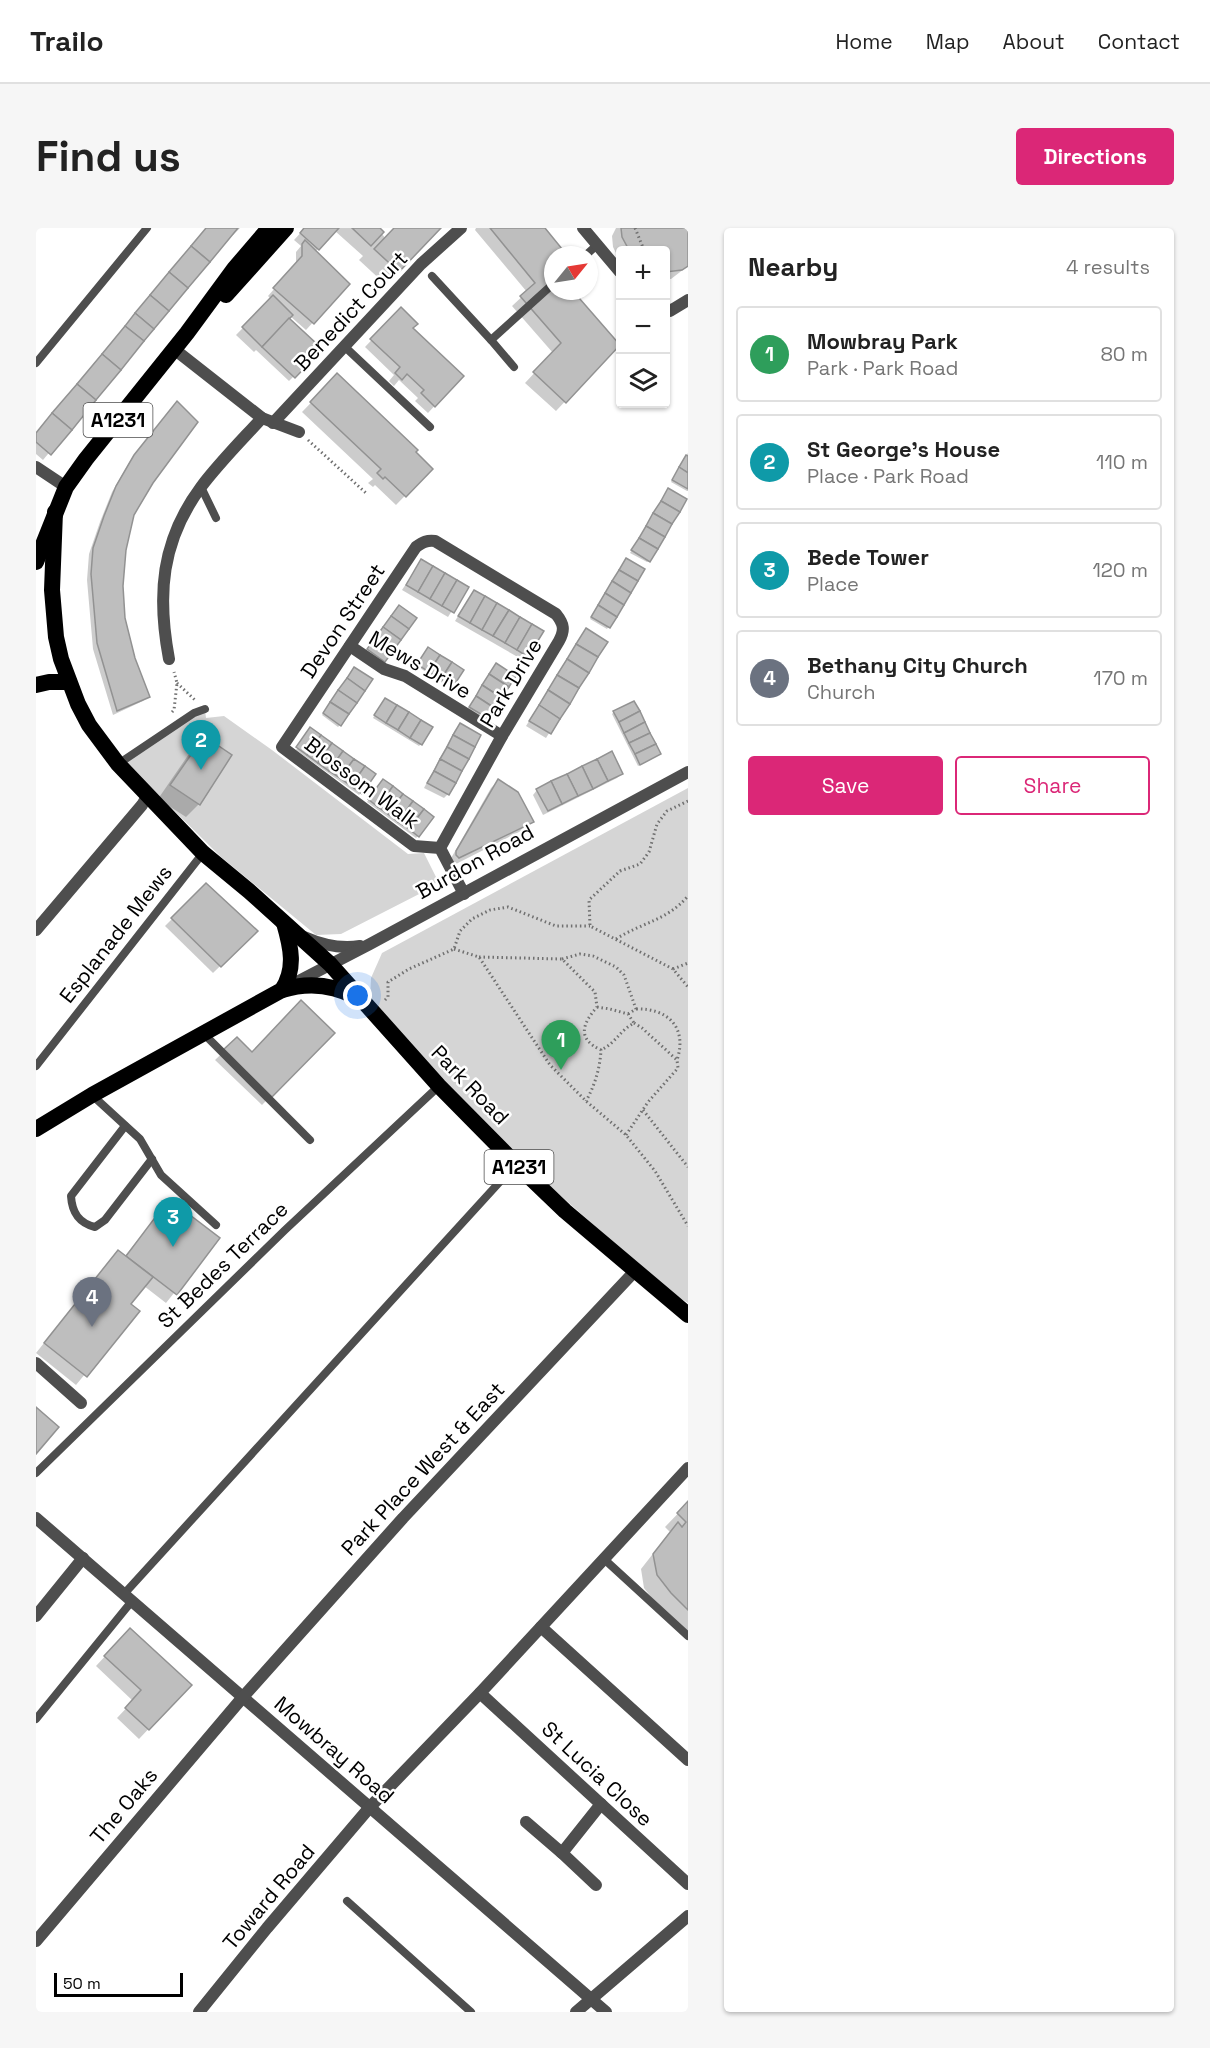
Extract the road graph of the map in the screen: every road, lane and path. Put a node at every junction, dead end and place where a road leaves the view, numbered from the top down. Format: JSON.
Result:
{"nodes":[{"id":1,"x":147,"y":228,"type":"edge"},
{"id":2,"x":269,"y":228,"type":"edge"},
{"id":3,"x":286,"y":228,"type":"edge"},
{"id":4,"x":461,"y":228,"type":"edge"},
{"id":5,"x":583,"y":228,"type":"edge"},
{"id":6,"x":635,"y":228,"type":"edge"},
{"id":7,"x":597,"y":245,"type":"joint"},
{"id":8,"x":642,"y":246,"type":"edge"},
{"id":9,"x":616,"y":266,"type":"edge"},
{"id":10,"x":432,"y":276,"type":"dead end"},
{"id":11,"x":544,"y":293,"type":"edge"},
{"id":12,"x":688,"y":300,"type":"edge"},
{"id":13,"x":670,"y":308,"type":"edge"},
{"id":14,"x":187,"y":333,"type":"junction"},
{"id":15,"x":491,"y":340,"type":"junction"},
{"id":16,"x":344,"y":346,"type":"junction"},
{"id":17,"x":174,"y":349,"type":"junction"},
{"id":18,"x":36,"y":363,"type":"edge"},
{"id":19,"x":514,"y":367,"type":"dead end"},
{"id":20,"x":267,"y":420,"type":"junction"},
{"id":21,"x":430,"y":427,"type":"dead end"},
{"id":22,"x":299,"y":432,"type":"joint"},
{"id":23,"x":36,"y":467,"type":"edge"},
{"id":24,"x":66,"y":487,"type":"junction"},
{"id":25,"x":201,"y":487,"type":"junction"},
{"id":26,"x":367,"y":494,"type":"dead end"},
{"id":27,"x":55,"y":512,"type":"junction"},
{"id":28,"x":216,"y":518,"type":"dead end"},
{"id":29,"x":449,"y":550,"type":"joint"},
{"id":30,"x":36,"y":562,"type":"edge"},
{"id":31,"x":350,"y":646,"type":"junction"},
{"id":32,"x":169,"y":659,"type":"joint"},
{"id":33,"x":69,"y":682,"type":"junction"},
{"id":34,"x":177,"y":683,"type":"junction"},
{"id":35,"x":36,"y":685,"type":"edge"},
{"id":36,"x":205,"y":708,"type":"joint"},
{"id":37,"x":166,"y":717,"type":"dead end"},
{"id":38,"x":502,"y":736,"type":"junction"},
{"id":39,"x":282,"y":747,"type":"joint"},
{"id":40,"x":118,"y":764,"type":"junction"},
{"id":41,"x":688,"y":772,"type":"edge"},
{"id":42,"x":148,"y":795,"type":"junction"},
{"id":43,"x":688,"y":801,"type":"edge"},
{"id":44,"x":440,"y":848,"type":"junction"},
{"id":45,"x":203,"y":853,"type":"junction"},
{"id":46,"x":464,"y":894,"type":"junction"},
{"id":47,"x":688,"y":896,"type":"edge"},
{"id":48,"x":284,"y":923,"type":"junction"},
{"id":49,"x":590,"y":926,"type":"junction"},
{"id":50,"x":36,"y":930,"type":"edge"},
{"id":51,"x":616,"y":939,"type":"junction"},
{"id":52,"x":370,"y":944,"type":"junction"},
{"id":53,"x":454,"y":949,"type":"junction"},
{"id":54,"x":479,"y":957,"type":"junction"},
{"id":55,"x":562,"y":958,"type":"junction"},
{"id":56,"x":688,"y":963,"type":"edge"},
{"id":57,"x":330,"y":964,"type":"junction"},
{"id":58,"x":673,"y":969,"type":"junction"},
{"id":59,"x":388,"y":982,"type":"dead end"},
{"id":60,"x":688,"y":987,"type":"edge"},
{"id":61,"x":282,"y":990,"type":"junction"},
{"id":62,"x":364,"y":1003,"type":"junction"},
{"id":63,"x":597,"y":1007,"type":"junction"},
{"id":64,"x":636,"y":1008,"type":"junction"},
{"id":65,"x":628,"y":1014,"type":"junction"},
{"id":66,"x":676,"y":1020,"type":"dead end"},
{"id":67,"x":634,"y":1023,"type":"junction"},
{"id":68,"x":204,"y":1034,"type":"junction"},
{"id":69,"x":685,"y":1047,"type":"dead end"},
{"id":70,"x":601,"y":1050,"type":"junction"},
{"id":71,"x":677,"y":1060,"type":"junction"},
{"id":72,"x":36,"y":1066,"type":"edge"},
{"id":73,"x":439,"y":1086,"type":"junction"},
{"id":74,"x":92,"y":1095,"type":"junction"},
{"id":75,"x":586,"y":1101,"type":"junction"},
{"id":76,"x":643,"y":1110,"type":"junction"},
{"id":77,"x":125,"y":1126,"type":"junction"},
{"id":78,"x":36,"y":1128,"type":"edge"},
{"id":79,"x":626,"y":1135,"type":"junction"},
{"id":80,"x":310,"y":1140,"type":"dead end"},
{"id":81,"x":152,"y":1159,"type":"junction"},
{"id":82,"x":516,"y":1164,"type":"junction"},
{"id":83,"x":688,"y":1167,"type":"edge"},
{"id":84,"x":216,"y":1225,"type":"dead end"},
{"id":85,"x":688,"y":1226,"type":"edge"},
{"id":86,"x":635,"y":1271,"type":"junction"},
{"id":87,"x":688,"y":1315,"type":"edge"},
{"id":88,"x":36,"y":1363,"type":"edge"},
{"id":89,"x":81,"y":1403,"type":"dead end"},
{"id":90,"x":688,"y":1468,"type":"edge"},
{"id":91,"x":36,"y":1473,"type":"edge"},
{"id":92,"x":36,"y":1518,"type":"edge"},
{"id":93,"x":83,"y":1558,"type":"junction"},
{"id":94,"x":604,"y":1559,"type":"junction"},
{"id":95,"x":128,"y":1597,"type":"junction"},
{"id":96,"x":36,"y":1616,"type":"edge"},
{"id":97,"x":541,"y":1627,"type":"junction"},
{"id":98,"x":688,"y":1636,"type":"edge"},
{"id":99,"x":480,"y":1693,"type":"junction"},
{"id":100,"x":243,"y":1697,"type":"junction"},
{"id":101,"x":36,"y":1719,"type":"edge"},
{"id":102,"x":688,"y":1760,"type":"edge"},
{"id":103,"x":601,"y":1804,"type":"junction"},
{"id":104,"x":370,"y":1808,"type":"junction"},
{"id":105,"x":526,"y":1822,"type":"dead end"},
{"id":106,"x":562,"y":1853,"type":"junction"},
{"id":107,"x":688,"y":1884,"type":"edge"},
{"id":108,"x":596,"y":1885,"type":"dead end"},
{"id":109,"x":347,"y":1900,"type":"dead end"},
{"id":110,"x":688,"y":1916,"type":"edge"},
{"id":111,"x":36,"y":1941,"type":"edge"},
{"id":112,"x":591,"y":1999,"type":"junction"},
{"id":113,"x":199,"y":2012,"type":"edge"},
{"id":114,"x":471,"y":2012,"type":"edge"},
{"id":115,"x":576,"y":2012,"type":"edge"},
{"id":116,"x":606,"y":2012,"type":"edge"}],
"edges":[{"from":1,"to":18,"type":"lane"},
{"from":2,"to":14,"type":"highway","number":"A1231"},
{"from":3,"to":14,"type":"highway","number":"A1231"},
{"from":4,"to":16,"type":"street","name":"Benedict Court"},
{"from":5,"to":7,"type":"street"},
{"from":6,"to":8,"type":"path"},
{"from":7,"to":9,"type":"street"},
{"from":10,"to":15,"type":"lane"},
{"from":11,"to":15,"type":"lane"},
{"from":12,"to":13,"type":"street"},
{"from":14,"to":17,"type":"highway","number":"A1231"},
{"from":15,"to":19,"type":"lane"},
{"from":16,"to":20,"type":"street","name":"Benedict Court"},
{"from":16,"to":21,"type":"lane"},
{"from":17,"to":20,"type":"street"},
{"from":17,"to":24,"type":"highway","number":"A1231"},
{"from":20,"to":22,"type":"street"},
{"from":20,"to":25,"type":"street","name":"Benedict Court"},
{"from":22,"to":26,"type":"path"},
{"from":23,"to":24,"type":"street"},
{"from":24,"to":27,"type":"highway","number":"A1231"},
{"from":25,"to":28,"type":"lane"},
{"from":25,"to":32,"type":"street","name":"Benedict Court"},
{"from":27,"to":30,"type":"highway","number":"A1231"},
{"from":27,"to":33,"type":"highway","name":"Park Road","number":"A1231"},
{"from":29,"to":31,"type":"street","name":"Devon Street"},
{"from":29,"to":38,"type":"street","name":"Park Drive"},
{"from":31,"to":38,"type":"street","name":"Mews Drive"},
{"from":31,"to":39,"type":"street","name":"Devon Street"},
{"from":32,"to":34,"type":"path"},
{"from":33,"to":35,"type":"highway"},
{"from":33,"to":40,"type":"highway","name":"Park Road","number":"A1231"},
{"from":34,"to":36,"type":"path"},
{"from":34,"to":37,"type":"path"},
{"from":36,"to":40,"type":"lane"},
{"from":38,"to":44,"type":"street","name":"Park Drive"},
{"from":39,"to":44,"type":"street","name":"Blossom Walk"},
{"from":40,"to":42,"type":"highway","name":"Park Road","number":"A1231"},
{"from":41,"to":46,"type":"street","name":"Burdon Road"},
{"from":42,"to":45,"type":"highway","name":"Park Road","number":"A1231"},
{"from":42,"to":50,"type":"street"},
{"from":43,"to":49,"type":"path"},
{"from":44,"to":46,"type":"street"},
{"from":45,"to":48,"type":"highway","name":"Park Road","number":"A1231"},
{"from":45,"to":72,"type":"lane","name":"Esplanade Mews"},
{"from":46,"to":52,"type":"street","name":"Burdon Road"},
{"from":47,"to":51,"type":"path"},
{"from":48,"to":52,"type":"street","name":"Park Road"},
{"from":48,"to":57,"type":"highway","name":"Park Road","number":"A1231"},
{"from":48,"to":61,"type":"highway"},
{"from":49,"to":51,"type":"path"},
{"from":49,"to":53,"type":"path"},
{"from":51,"to":58,"type":"path"},
{"from":52,"to":57,"type":"street","name":"Burdon Road"},
{"from":53,"to":54,"type":"path"},
{"from":53,"to":59,"type":"path"},
{"from":54,"to":55,"type":"path"},
{"from":54,"to":75,"type":"path"},
{"from":55,"to":63,"type":"path"},
{"from":55,"to":64,"type":"path"},
{"from":56,"to":58,"type":"path"},
{"from":57,"to":61,"type":"street","name":"Burdon Road"},
{"from":57,"to":62,"type":"highway","name":"Park Road","number":"A1231"},
{"from":58,"to":60,"type":"path"},
{"from":61,"to":62,"type":"highway","number":"A1231"},
{"from":61,"to":68,"type":"highway","name":"Burdon Road","number":"A1231"},
{"from":62,"to":73,"type":"highway","name":"Park Road","number":"A1231"},
{"from":63,"to":65,"type":"path"},
{"from":63,"to":70,"type":"path"},
{"from":64,"to":65,"type":"path"},
{"from":64,"to":66,"type":"path"},
{"from":65,"to":67,"type":"path"},
{"from":67,"to":70,"type":"path"},
{"from":67,"to":71,"type":"path"},
{"from":68,"to":74,"type":"highway","name":"Burdon Road","number":"A1231"},
{"from":68,"to":80,"type":"lane"},
{"from":69,"to":71,"type":"path"},
{"from":70,"to":75,"type":"path"},
{"from":71,"to":76,"type":"path"},
{"from":73,"to":82,"type":"highway","name":"Park Road","number":"A1231"},
{"from":73,"to":91,"type":"lane","name":"St Bedes Terrace"},
{"from":74,"to":77,"type":"lane"},
{"from":74,"to":78,"type":"highway","name":"Burdon Road","number":"A1231"},
{"from":75,"to":79,"type":"path"},
{"from":76,"to":79,"type":"path"},
{"from":76,"to":83,"type":"path"},
{"from":77,"to":81,"type":"lane"},
{"from":77,"to":81,"type":"lane"},
{"from":79,"to":85,"type":"path"},
{"from":81,"to":84,"type":"lane"},
{"from":82,"to":86,"type":"highway","name":"Park Road","number":"A1231"},
{"from":82,"to":95,"type":"lane"},
{"from":86,"to":87,"type":"highway","name":"Park Road","number":"A1231"},
{"from":86,"to":100,"type":"street","name":"Park Place West & East"},
{"from":88,"to":89,"type":"street"},
{"from":90,"to":94,"type":"street","name":"Toward Road"},
{"from":92,"to":93,"type":"street","name":"Mowbray Road"},
{"from":93,"to":95,"type":"street","name":"Mowbray Road"},
{"from":93,"to":96,"type":"street"},
{"from":94,"to":97,"type":"street","name":"Toward Road"},
{"from":94,"to":98,"type":"lane"},
{"from":95,"to":100,"type":"street","name":"Mowbray Road"},
{"from":95,"to":101,"type":"lane"},
{"from":97,"to":99,"type":"street","name":"Toward Road"},
{"from":97,"to":102,"type":"street"},
{"from":99,"to":103,"type":"street","name":"St Lucia Close"},
{"from":99,"to":104,"type":"street","name":"Toward Road"},
{"from":100,"to":104,"type":"street","name":"Mowbray Road"},
{"from":100,"to":111,"type":"street","name":"The Oaks"},
{"from":103,"to":106,"type":"street"},
{"from":103,"to":107,"type":"street","name":"St Lucia Close"},
{"from":104,"to":112,"type":"street","name":"Mowbray Road"},
{"from":104,"to":113,"type":"street","name":"Toward Road"},
{"from":105,"to":106,"type":"street"},
{"from":106,"to":108,"type":"street"},
{"from":109,"to":114,"type":"lane"},
{"from":110,"to":112,"type":"street"},
{"from":112,"to":115,"type":"street"},
{"from":112,"to":116,"type":"street","name":"Mowbray Road"}]}
